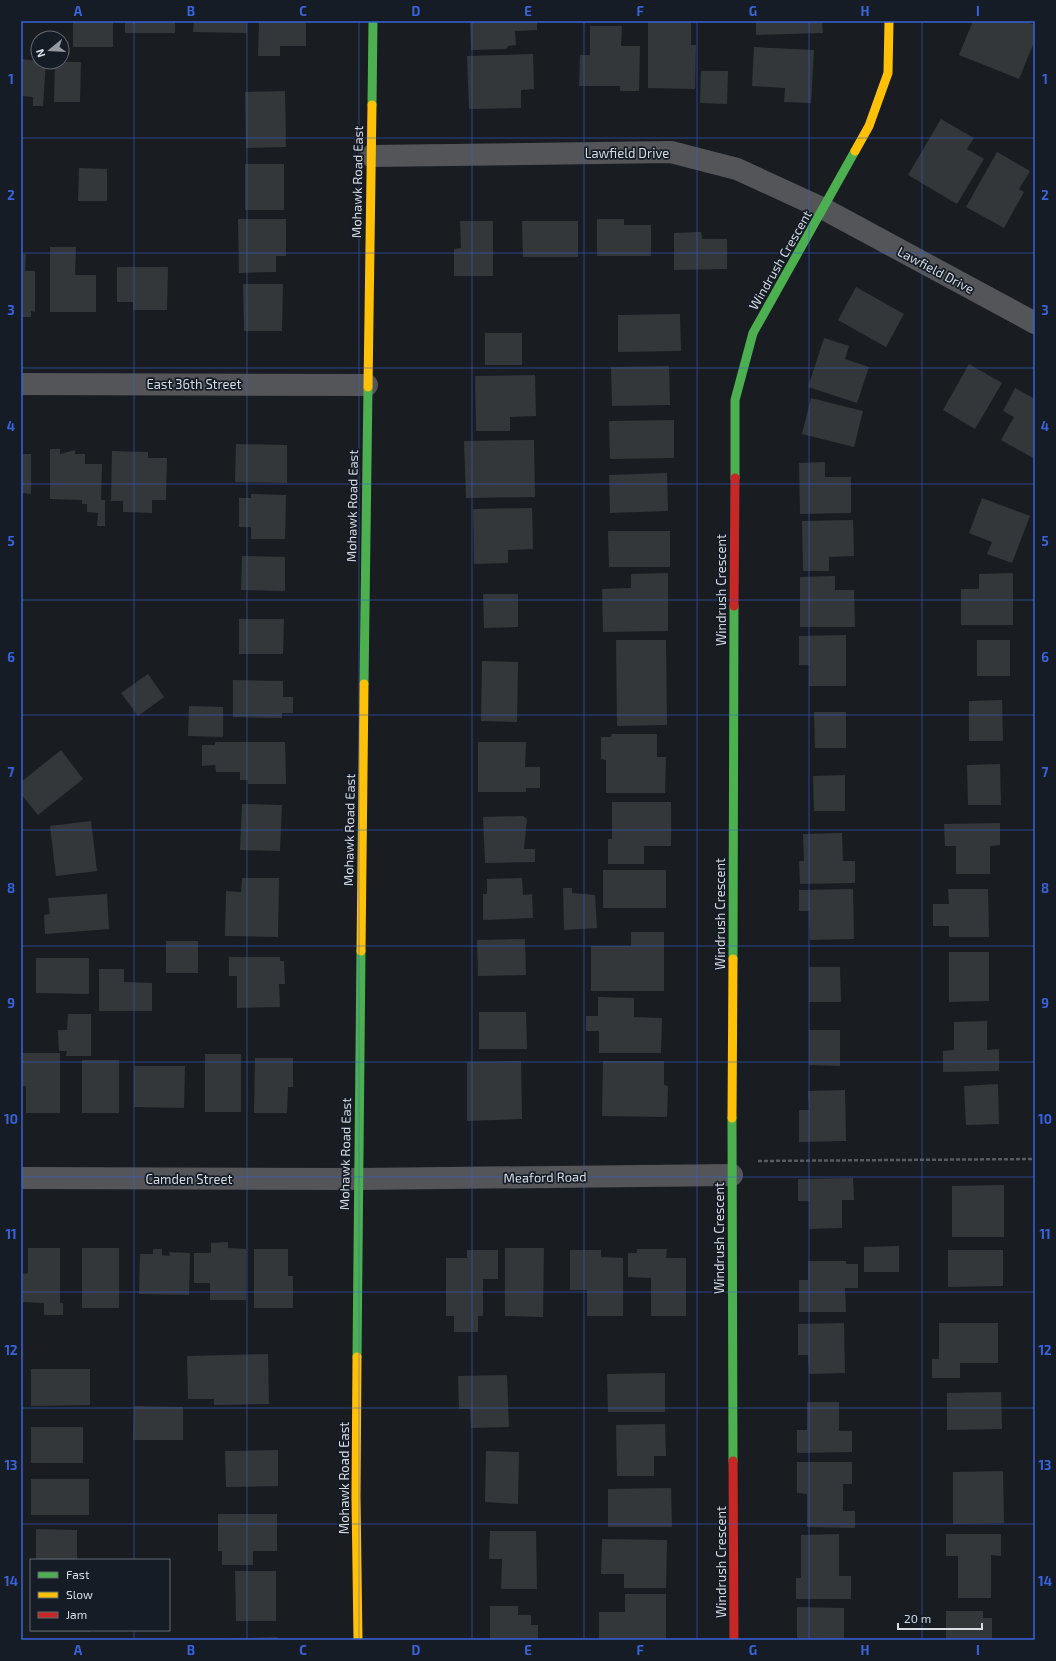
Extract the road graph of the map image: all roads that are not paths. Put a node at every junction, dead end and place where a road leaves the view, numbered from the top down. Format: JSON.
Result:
{"nodes":[{"id":1,"x":373,"y":21,"type":"edge"},
{"id":2,"x":889,"y":21,"type":"edge"},
{"id":3,"x":370,"y":156,"type":"junction"},
{"id":4,"x":824,"y":209,"type":"junction"},
{"id":5,"x":1035,"y":323,"type":"edge"},
{"id":6,"x":21,"y":384,"type":"edge"},
{"id":7,"x":366,"y":384,"type":"junction"},
{"id":8,"x":732,"y":1168,"type":"junction"},
{"id":9,"x":21,"y":1178,"type":"edge"},
{"id":10,"x":358,"y":1179,"type":"junction"},
{"id":11,"x":358,"y":1640,"type":"edge"},
{"id":12,"x":734,"y":1640,"type":"edge"}],
"edges":[{"from":1,"to":3,"type":"street","name":"Mohawk Road East"},
{"from":2,"to":4,"type":"street","name":"Windrush Crescent"},
{"from":3,"to":4,"type":"street","name":"Lawfield Drive"},
{"from":3,"to":7,"type":"street","name":"Mohawk Road East"},
{"from":4,"to":5,"type":"street","name":"Lawfield Drive"},
{"from":4,"to":8,"type":"street","name":"Windrush Crescent"},
{"from":6,"to":7,"type":"street","name":"East 36th Street"},
{"from":7,"to":10,"type":"street","name":"Mohawk Road East"},
{"from":8,"to":10,"type":"street","name":"Meaford Road"},
{"from":8,"to":12,"type":"street","name":"Windrush Crescent"},
{"from":9,"to":10,"type":"street","name":"Camden Street"},
{"from":10,"to":11,"type":"street","name":"Mohawk Road East"}]}
